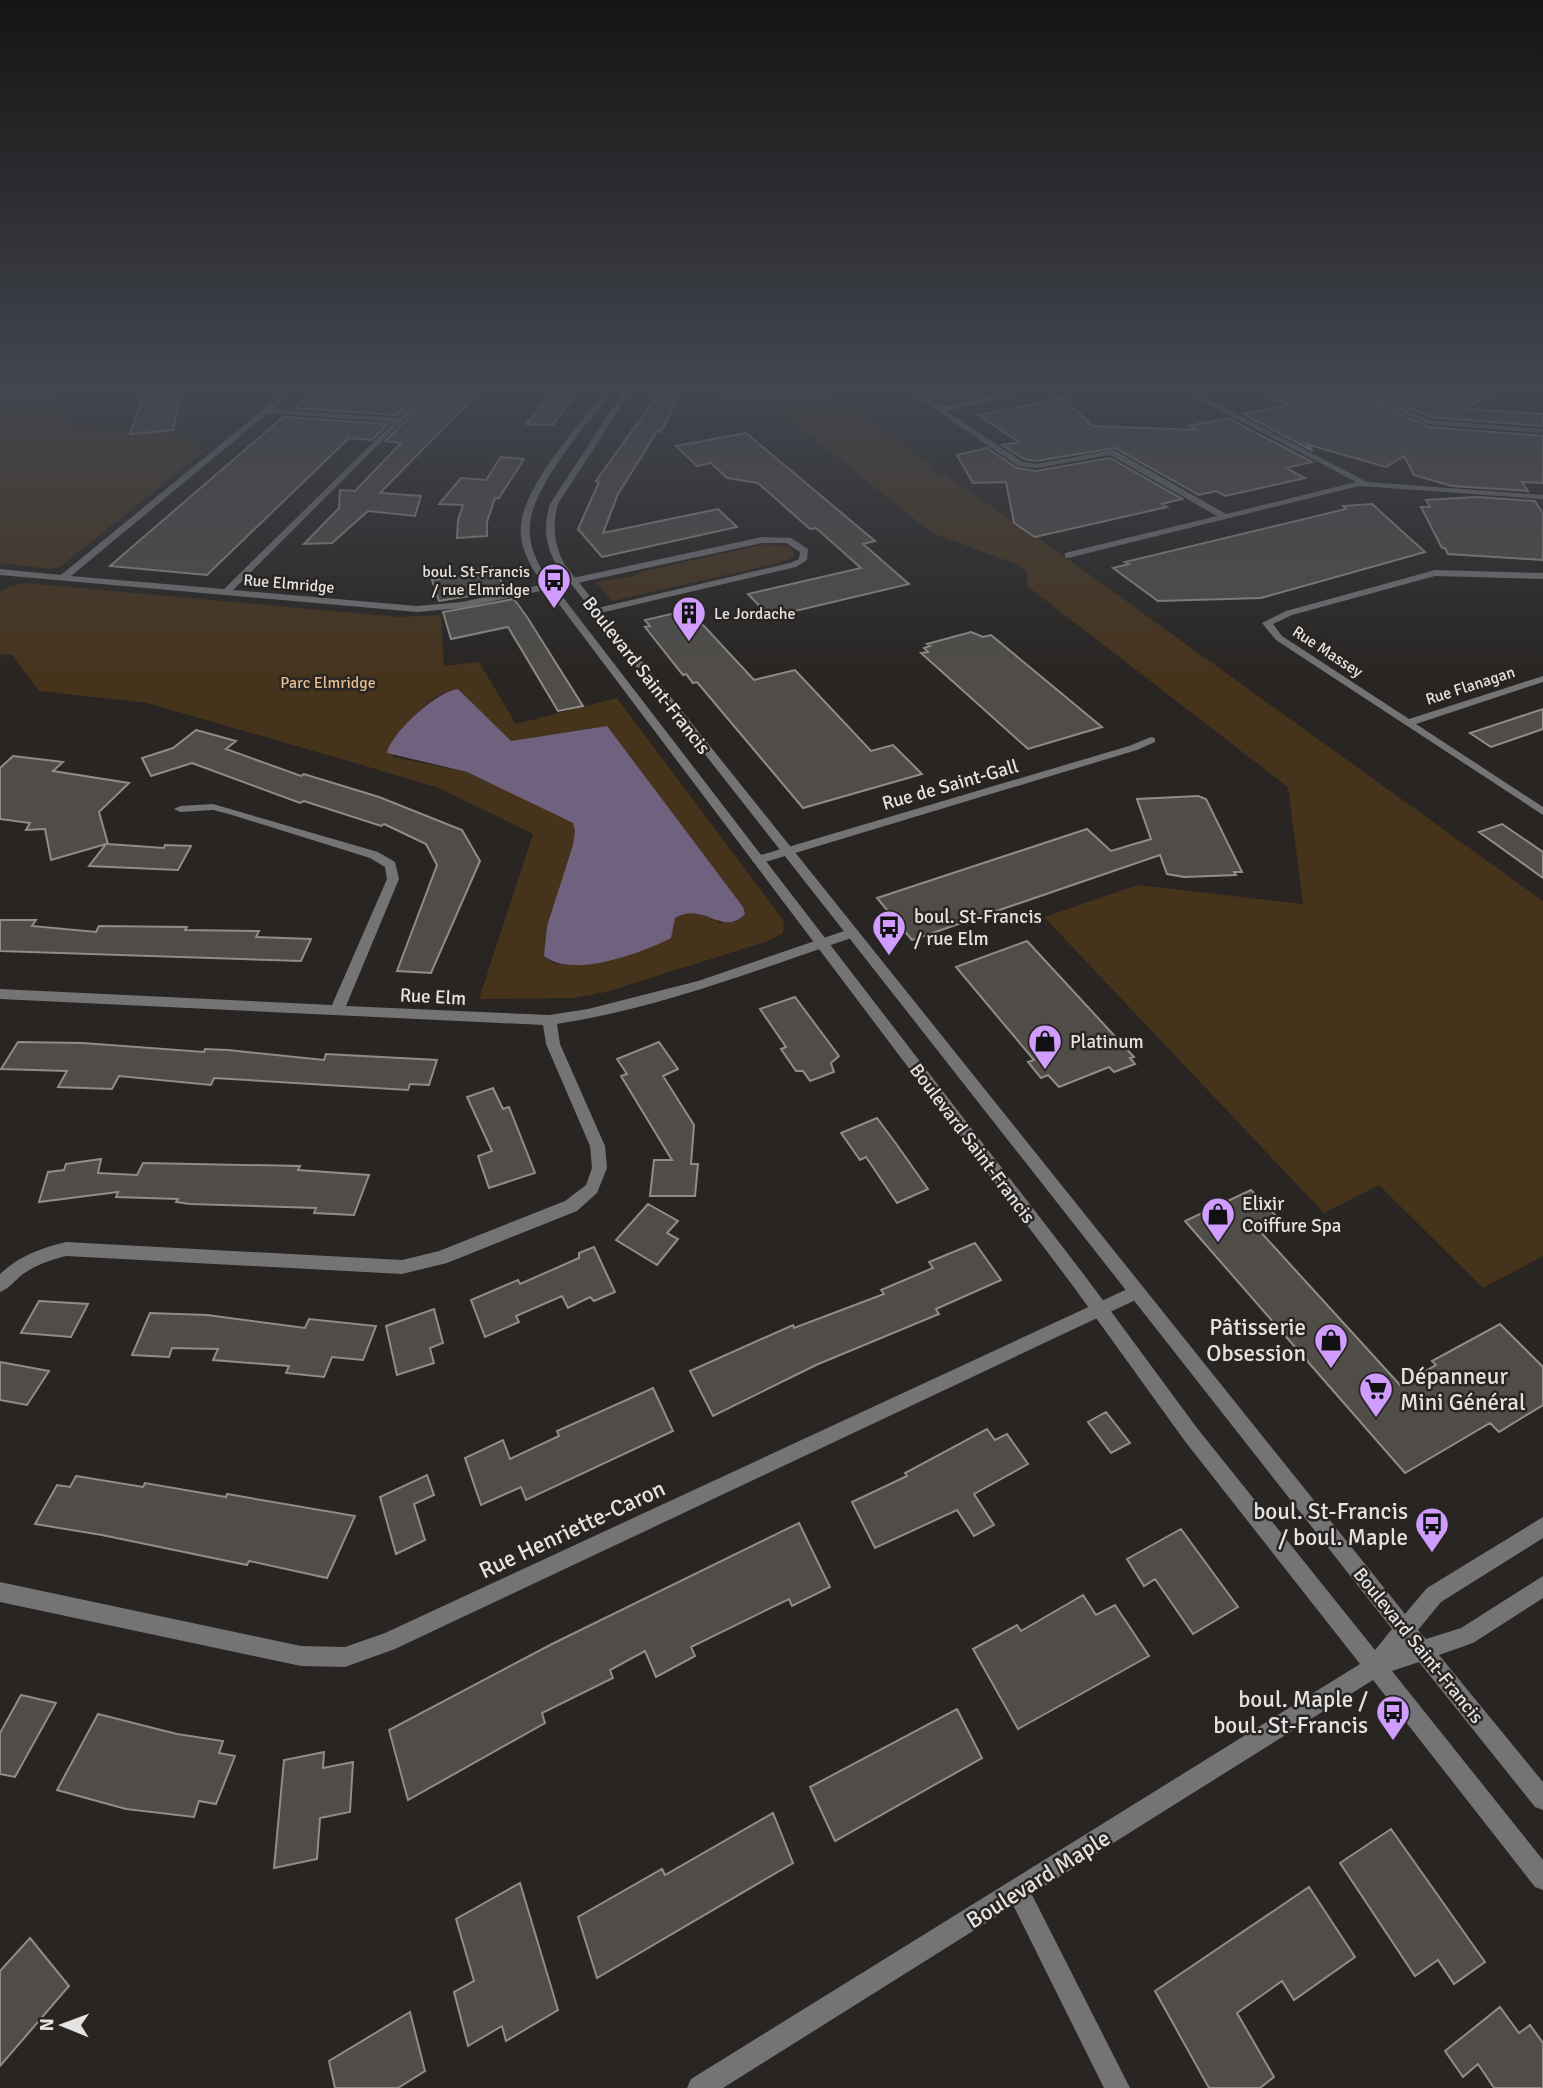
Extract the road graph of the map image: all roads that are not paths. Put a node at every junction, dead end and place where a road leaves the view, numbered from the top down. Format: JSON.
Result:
{"nodes":[{"id":1,"x":178,"y":483,"type":"edge"},
{"id":2,"x":335,"y":483,"type":"edge"},
{"id":3,"x":544,"y":483,"type":"edge"},
{"id":4,"x":566,"y":483,"type":"edge"},
{"id":5,"x":1166,"y":483,"type":"edge"},
{"id":6,"x":1364,"y":484,"type":"joint"},
{"id":7,"x":1543,"y":497,"type":"edge"},
{"id":8,"x":1223,"y":516,"type":"junction"},
{"id":9,"x":1068,"y":555,"type":"dead end"},
{"id":10,"x":2,"y":575,"type":"edge"},
{"id":11,"x":1543,"y":576,"type":"edge"},
{"id":12,"x":62,"y":578,"type":"junction"},
{"id":13,"x":573,"y":581,"type":"junction"},
{"id":14,"x":549,"y":586,"type":"junction"},
{"id":15,"x":225,"y":593,"type":"junction"},
{"id":16,"x":596,"y":611,"type":"junction"},
{"id":17,"x":1543,"y":678,"type":"edge"},
{"id":18,"x":1408,"y":723,"type":"junction"},
{"id":19,"x":1151,"y":740,"type":"dead end"},
{"id":20,"x":180,"y":808,"type":"dead end"},
{"id":21,"x":1543,"y":812,"type":"edge"},
{"id":22,"x":788,"y":851,"type":"junction"},
{"id":23,"x":758,"y":860,"type":"junction"},
{"id":24,"x":852,"y":933,"type":"junction"},
{"id":25,"x":821,"y":944,"type":"junction"},
{"id":26,"x":0,"y":994,"type":"edge"},
{"id":27,"x":337,"y":1010,"type":"junction"},
{"id":28,"x":549,"y":1020,"type":"junction"},
{"id":29,"x":0,"y":1285,"type":"edge"},
{"id":30,"x":1136,"y":1292,"type":"junction"},
{"id":31,"x":1098,"y":1309,"type":"junction"},
{"id":32,"x":1543,"y":1527,"type":"edge"},
{"id":33,"x":1543,"y":1586,"type":"edge"},
{"id":34,"x":0,"y":1592,"type":"edge"},
{"id":35,"x":1405,"y":1627,"type":"junction"},
{"id":36,"x":1424,"y":1651,"type":"junction"},
{"id":37,"x":1374,"y":1667,"type":"junction"},
{"id":38,"x":1543,"y":1799,"type":"edge"},
{"id":39,"x":1543,"y":1879,"type":"edge"},
{"id":40,"x":1018,"y":1891,"type":"junction"},
{"id":41,"x":700,"y":2088,"type":"edge"},
{"id":42,"x":1117,"y":2088,"type":"edge"}],
"edges":[{"from":1,"to":12,"type":"street"},
{"from":2,"to":15,"type":"street"},
{"from":3,"to":14,"type":"street","name":"Boulevard Saint-Francis"},
{"from":4,"to":13,"type":"street","name":"Boulevard Saint-Francis"},
{"from":5,"to":8,"type":"street"},
{"from":6,"to":7,"type":"street"},
{"from":6,"to":8,"type":"street"},
{"from":8,"to":9,"type":"street"},
{"from":10,"to":12,"type":"street","name":"Rue Elmridge"},
{"from":11,"to":18,"type":"street","name":"Rue Massey"},
{"from":12,"to":15,"type":"street","name":"Rue Elmridge"},
{"from":13,"to":14,"type":"street","name":"Rue Elmridge"},
{"from":13,"to":16,"type":"street","name":"Boulevard Saint-Francis"},
{"from":13,"to":16,"type":"street","name":"Rue Elmridge"},
{"from":14,"to":15,"type":"street","name":"Rue Elmridge"},
{"from":14,"to":23,"type":"street","name":"Boulevard Saint-Francis"},
{"from":16,"to":22,"type":"street","name":"Boulevard Saint-Francis"},
{"from":17,"to":18,"type":"street","name":"Rue Flanagan"},
{"from":18,"to":21,"type":"street","name":"Rue Massey"},
{"from":19,"to":22,"type":"street","name":"Rue de Saint-Gall"},
{"from":20,"to":27,"type":"street"},
{"from":22,"to":23,"type":"street","name":"Rue de Saint-Gall"},
{"from":22,"to":24,"type":"street","name":"Boulevard Saint-Francis"},
{"from":23,"to":25,"type":"street","name":"Boulevard Saint-Francis"},
{"from":24,"to":25,"type":"street","name":"Rue Elm"},
{"from":24,"to":30,"type":"street","name":"Boulevard Saint-Francis"},
{"from":25,"to":28,"type":"street","name":"Rue Elm"},
{"from":25,"to":31,"type":"street","name":"Boulevard Saint-Francis"},
{"from":26,"to":27,"type":"street","name":"Rue Elm"},
{"from":27,"to":28,"type":"street","name":"Rue Elm"},
{"from":28,"to":29,"type":"street"},
{"from":30,"to":31,"type":"street","name":"Rue Henriette-Caron"},
{"from":30,"to":35,"type":"street","name":"Boulevard Saint-Francis"},
{"from":31,"to":34,"type":"street","name":"Rue Henriette-Caron"},
{"from":31,"to":37,"type":"street","name":"Boulevard Saint-Francis"},
{"from":32,"to":35,"type":"street","name":"Boulevard Maple"},
{"from":33,"to":36,"type":"street","name":"Boulevard Maple"},
{"from":35,"to":36,"type":"street","name":"Boulevard Saint-Francis"},
{"from":35,"to":37,"type":"street","name":"Boulevard Maple"},
{"from":36,"to":37,"type":"street","name":"Boulevard Maple"},
{"from":36,"to":38,"type":"street","name":"Boulevard Saint-Francis"},
{"from":37,"to":39,"type":"street","name":"Boulevard Saint-Francis"},
{"from":37,"to":40,"type":"street","name":"Boulevard Maple"},
{"from":40,"to":41,"type":"street","name":"Boulevard Maple"},
{"from":40,"to":42,"type":"street"}]}
